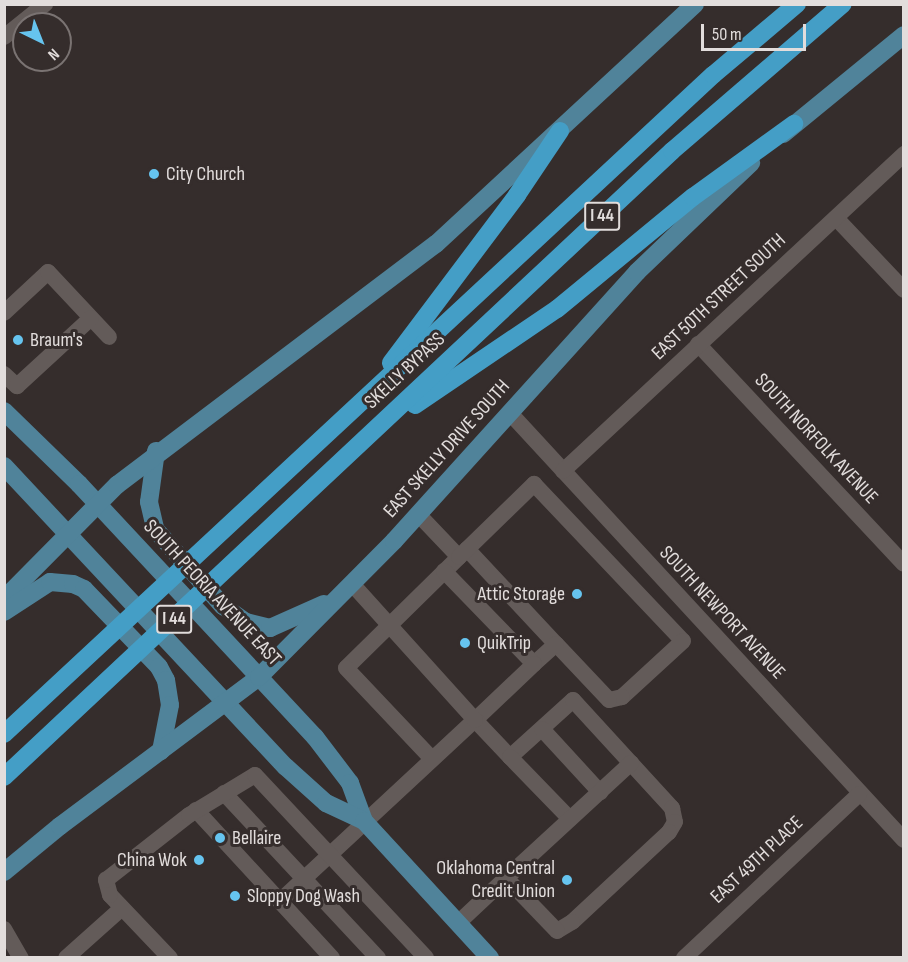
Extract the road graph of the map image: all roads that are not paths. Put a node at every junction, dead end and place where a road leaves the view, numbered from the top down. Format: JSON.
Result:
{"nodes":[{"id":1,"x":45,"y":4,"type":"edge"},
{"id":2,"x":696,"y":4,"type":"edge"},
{"id":3,"x":797,"y":4,"type":"edge"},
{"id":4,"x":843,"y":4,"type":"edge"},
{"id":5,"x":903,"y":34,"type":"edge"},
{"id":6,"x":4,"y":37,"type":"edge"},
{"id":7,"x":794,"y":124,"type":"junction"},
{"id":8,"x":560,"y":131,"type":"junction"},
{"id":9,"x":903,"y":154,"type":"edge"},
{"id":10,"x":836,"y":218,"type":"junction"},
{"id":11,"x":903,"y":290,"type":"edge"},
{"id":12,"x":4,"y":313,"type":"edge"},
{"id":13,"x":91,"y":318,"type":"junction"},
{"id":14,"x":109,"y":337,"type":"dead end"},
{"id":15,"x":698,"y":344,"type":"junction"},
{"id":16,"x":4,"y":374,"type":"edge"},
{"id":17,"x":365,"y":398,"type":"junction"},
{"id":18,"x":4,"y":411,"type":"edge"},
{"id":19,"x":510,"y":413,"type":"junction"},
{"id":20,"x":368,"y":436,"type":"junction"},
{"id":21,"x":156,"y":452,"type":"junction"},
{"id":22,"x":4,"y":466,"type":"edge"},
{"id":23,"x":563,"y":471,"type":"junction"},
{"id":24,"x":97,"y":504,"type":"junction"},
{"id":25,"x":418,"y":514,"type":"junction"},
{"id":26,"x":67,"y":533,"type":"junction"},
{"id":27,"x":463,"y":553,"type":"junction"},
{"id":28,"x":903,"y":564,"type":"edge"},
{"id":29,"x":444,"y":571,"type":"junction"},
{"id":30,"x":352,"y":584,"type":"junction"},
{"id":31,"x":339,"y":597,"type":"junction"},
{"id":32,"x":4,"y":599,"type":"edge"},
{"id":33,"x":4,"y":612,"type":"edge"},
{"id":34,"x":389,"y":625,"type":"junction"},
{"id":35,"x":556,"y":644,"type":"junction"},
{"id":36,"x":534,"y":664,"type":"junction"},
{"id":37,"x":259,"y":677,"type":"junction"},
{"id":38,"x":225,"y":704,"type":"junction"},
{"id":39,"x":475,"y":720,"type":"junction"},
{"id":40,"x":542,"y":729,"type":"junction"},
{"id":41,"x":4,"y":734,"type":"edge"},
{"id":42,"x":161,"y":751,"type":"junction"},
{"id":43,"x":510,"y":757,"type":"junction"},
{"id":44,"x":432,"y":759,"type":"junction"},
{"id":45,"x":631,"y":764,"type":"junction"},
{"id":46,"x":4,"y":777,"type":"edge"},
{"id":47,"x":600,"y":792,"type":"junction"},
{"id":48,"x":225,"y":793,"type":"junction"},
{"id":49,"x":859,"y":794,"type":"junction"},
{"id":50,"x":196,"y":810,"type":"junction"},
{"id":51,"x":570,"y":819,"type":"junction"},
{"id":52,"x":363,"y":821,"type":"junction"},
{"id":53,"x":903,"y":840,"type":"edge"},
{"id":54,"x":329,"y":855,"type":"junction"},
{"id":55,"x":4,"y":872,"type":"edge"},
{"id":56,"x":305,"y":878,"type":"junction"},
{"id":57,"x":506,"y":878,"type":"junction"},
{"id":58,"x":280,"y":901,"type":"junction"},
{"id":59,"x":122,"y":908,"type":"junction"},
{"id":60,"x":458,"y":923,"type":"junction"},
{"id":61,"x":5,"y":928,"type":"edge"},
{"id":62,"x":21,"y":957,"type":"edge"},
{"id":63,"x":66,"y":957,"type":"edge"},
{"id":64,"x":170,"y":957,"type":"edge"},
{"id":65,"x":332,"y":957,"type":"edge"},
{"id":66,"x":378,"y":957,"type":"edge"},
{"id":67,"x":426,"y":957,"type":"edge"},
{"id":68,"x":490,"y":957,"type":"edge"},
{"id":69,"x":684,"y":957,"type":"edge"}],
"edges":[{"from":1,"to":6,"type":"street"},
{"from":2,"to":8,"type":"main road"},
{"from":3,"to":17,"type":"highway","name":"SKELLY BYPASS","number":"I 44"},
{"from":4,"to":20,"type":"highway","name":"SKELLY BYPASS","number":"I 44"},
{"from":5,"to":7,"type":"main road","name":"EAST SKELLY DRIVE SOUTH"},
{"from":7,"to":19,"type":"main road","name":"EAST SKELLY DRIVE SOUTH"},
{"from":7,"to":20,"type":"highway"},
{"from":8,"to":17,"type":"highway"},
{"from":8,"to":21,"type":"main road"},
{"from":9,"to":10,"type":"street","name":"EAST 50TH STREET SOUTH"},
{"from":10,"to":11,"type":"street"},
{"from":10,"to":15,"type":"street","name":"EAST 50TH STREET SOUTH"},
{"from":12,"to":13,"type":"street"},
{"from":13,"to":14,"type":"street"},
{"from":13,"to":16,"type":"street"},
{"from":15,"to":23,"type":"street","name":"EAST 50TH STREET SOUTH"},
{"from":15,"to":28,"type":"street","name":"SOUTH NORFOLK AVENUE"},
{"from":17,"to":41,"type":"highway","name":"SKELLY BYPASS","number":"I 44"},
{"from":18,"to":24,"type":"main road","name":"SOUTH PEORIA AVENUE EAST"},
{"from":19,"to":23,"type":"street","name":"SOUTH NEWPORT AVENUE"},
{"from":19,"to":25,"type":"main road","name":"EAST SKELLY DRIVE SOUTH"},
{"from":20,"to":46,"type":"highway","name":"SKELLY BYPASS","number":"I 44"},
{"from":21,"to":24,"type":"main road"},
{"from":21,"to":31,"type":"main road"},
{"from":22,"to":26,"type":"main road","name":"SOUTH PEORIA AVENUE EAST"},
{"from":23,"to":49,"type":"street","name":"SOUTH NEWPORT AVENUE"},
{"from":24,"to":26,"type":"main road"},
{"from":24,"to":37,"type":"main road","name":"SOUTH PEORIA AVENUE EAST"},
{"from":25,"to":27,"type":"street"},
{"from":25,"to":30,"type":"main road","name":"EAST SKELLY DRIVE SOUTH"},
{"from":26,"to":32,"type":"main road"},
{"from":26,"to":38,"type":"main road","name":"SOUTH PEORIA AVENUE EAST"},
{"from":27,"to":29,"type":"street"},
{"from":27,"to":35,"type":"street"},
{"from":27,"to":35,"type":"street"},
{"from":29,"to":34,"type":"street"},
{"from":29,"to":36,"type":"street"},
{"from":30,"to":31,"type":"main road","name":"EAST SKELLY DRIVE SOUTH"},
{"from":30,"to":34,"type":"street"},
{"from":31,"to":37,"type":"main road","name":"EAST SKELLY DRIVE SOUTH"},
{"from":33,"to":42,"type":"main road"},
{"from":34,"to":39,"type":"street"},
{"from":34,"to":44,"type":"street"},
{"from":35,"to":36,"type":"street"},
{"from":36,"to":39,"type":"street"},
{"from":37,"to":38,"type":"main road","name":"EAST SKELLY DRIVE SOUTH"},
{"from":37,"to":52,"type":"main road","name":"SOUTH PEORIA AVENUE EAST"},
{"from":38,"to":42,"type":"main road","name":"EAST SKELLY DRIVE SOUTH"},
{"from":38,"to":52,"type":"main road","name":"SOUTH PEORIA AVENUE EAST"},
{"from":39,"to":43,"type":"street"},
{"from":39,"to":44,"type":"street"},
{"from":40,"to":43,"type":"street"},
{"from":40,"to":45,"type":"street"},
{"from":40,"to":47,"type":"street"},
{"from":42,"to":55,"type":"main road","name":"EAST SKELLY DRIVE SOUTH"},
{"from":43,"to":51,"type":"street"},
{"from":44,"to":52,"type":"street"},
{"from":45,"to":47,"type":"street"},
{"from":45,"to":57,"type":"street"},
{"from":47,"to":51,"type":"street"},
{"from":48,"to":50,"type":"street"},
{"from":48,"to":54,"type":"street"},
{"from":48,"to":56,"type":"street"},
{"from":49,"to":53,"type":"street","name":"SOUTH NEWPORT AVENUE"},
{"from":49,"to":69,"type":"street","name":"EAST 49TH PLACE"},
{"from":50,"to":58,"type":"street"},
{"from":50,"to":59,"type":"street"},
{"from":51,"to":57,"type":"street"},
{"from":52,"to":54,"type":"street"},
{"from":52,"to":60,"type":"main road","name":"SOUTH PEORIA AVENUE EAST"},
{"from":54,"to":56,"type":"street"},
{"from":54,"to":67,"type":"street"},
{"from":56,"to":58,"type":"street"},
{"from":56,"to":66,"type":"street"},
{"from":57,"to":60,"type":"street"},
{"from":58,"to":65,"type":"street"},
{"from":59,"to":63,"type":"street"},
{"from":59,"to":64,"type":"street"},
{"from":60,"to":68,"type":"main road","name":"SOUTH PEORIA AVENUE EAST"},
{"from":61,"to":62,"type":"street"}]}
